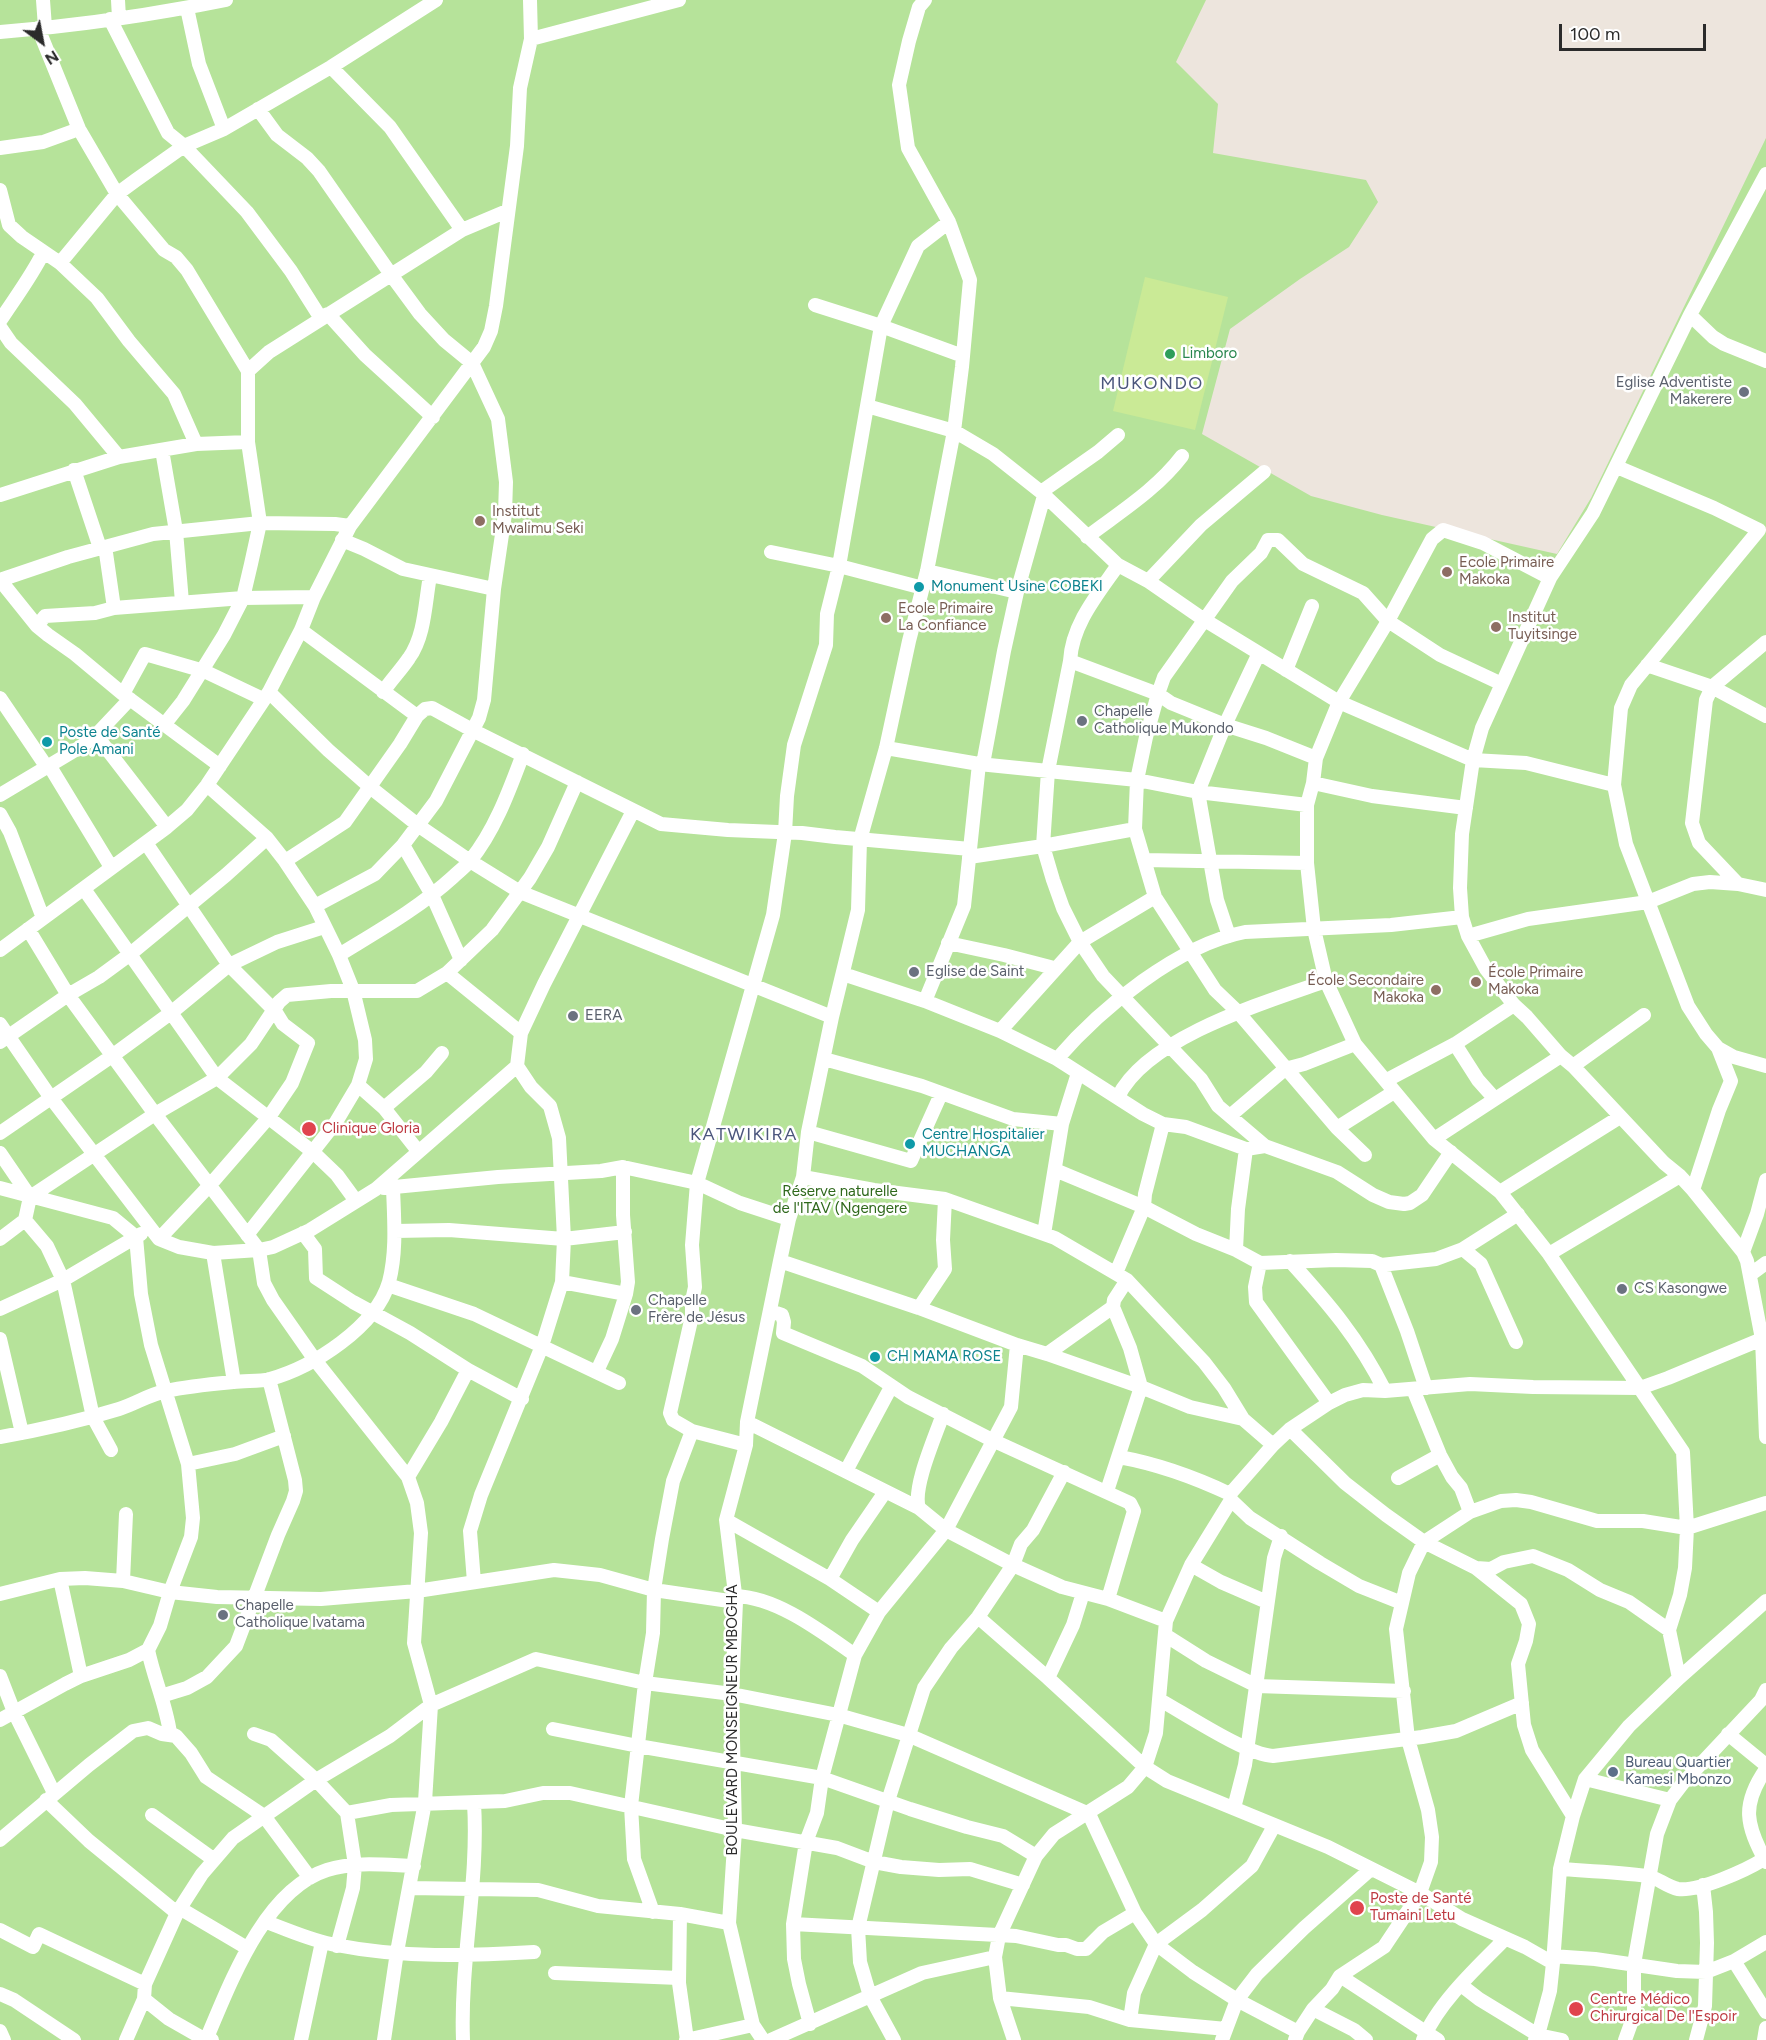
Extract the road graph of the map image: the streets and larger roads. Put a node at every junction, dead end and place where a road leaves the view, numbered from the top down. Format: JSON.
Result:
{"nodes":[{"id":1,"x":43,"y":0,"type":"edge"},
{"id":2,"x":118,"y":0,"type":"edge"},
{"id":3,"x":226,"y":0,"type":"edge"},
{"id":4,"x":436,"y":0,"type":"edge"},
{"id":5,"x":530,"y":0,"type":"edge"},
{"id":6,"x":680,"y":0,"type":"edge"},
{"id":7,"x":917,"y":2,"type":"edge"},
{"id":8,"x":188,"y":8,"type":"junction"},
{"id":9,"x":115,"y":19,"type":"junction"},
{"id":10,"x":42,"y":27,"type":"junction"},
{"id":11,"x":0,"y":32,"type":"edge"},
{"id":12,"x":531,"y":39,"type":"junction"},
{"id":13,"x":331,"y":67,"type":"junction"},
{"id":14,"x":258,"y":109,"type":"junction"},
{"id":15,"x":79,"y":129,"type":"junction"},
{"id":16,"x":224,"y":129,"type":"junction"},
{"id":17,"x":184,"y":146,"type":"junction"},
{"id":18,"x":0,"y":148,"type":"edge"},
{"id":19,"x":1765,"y":176,"type":"edge"},
{"id":20,"x":0,"y":190,"type":"edge"},
{"id":21,"x":117,"y":194,"type":"junction"},
{"id":22,"x":507,"y":211,"type":"junction"},
{"id":23,"x":948,"y":222,"type":"junction"},
{"id":24,"x":4,"y":225,"type":"edge"},
{"id":25,"x":462,"y":230,"type":"junction"},
{"id":26,"x":43,"y":253,"type":"junction"},
{"id":27,"x":60,"y":263,"type":"junction"},
{"id":28,"x":392,"y":276,"type":"junction"},
{"id":29,"x":815,"y":305,"type":"dead end"},
{"id":30,"x":328,"y":314,"type":"junction"},
{"id":31,"x":1690,"y":315,"type":"junction"},
{"id":32,"x":0,"y":321,"type":"edge"},
{"id":33,"x":881,"y":326,"type":"junction"},
{"id":34,"x":0,"y":327,"type":"edge"},
{"id":35,"x":963,"y":356,"type":"junction"},
{"id":36,"x":1766,"y":361,"type":"edge"},
{"id":37,"x":472,"y":363,"type":"junction"},
{"id":38,"x":248,"y":371,"type":"junction"},
{"id":39,"x":867,"y":406,"type":"junction"},
{"id":40,"x":433,"y":417,"type":"junction"},
{"id":41,"x":954,"y":431,"type":"junction"},
{"id":42,"x":1118,"y":435,"type":"dead end"},
{"id":43,"x":248,"y":442,"type":"junction"},
{"id":44,"x":196,"y":444,"type":"junction"},
{"id":45,"x":162,"y":450,"type":"junction"},
{"id":46,"x":1182,"y":456,"type":"dead end"},
{"id":47,"x":119,"y":457,"type":"junction"},
{"id":48,"x":1617,"y":467,"type":"junction"},
{"id":49,"x":74,"y":470,"type":"junction"},
{"id":50,"x":1264,"y":472,"type":"dead end"},
{"id":51,"x":1043,"y":494,"type":"junction"},
{"id":52,"x":0,"y":495,"type":"edge"},
{"id":53,"x":261,"y":524,"type":"junction"},
{"id":54,"x":350,"y":526,"type":"junction"},
{"id":55,"x":176,"y":531,"type":"junction"},
{"id":56,"x":1087,"y":537,"type":"junction"},
{"id":57,"x":342,"y":540,"type":"junction"},
{"id":58,"x":103,"y":549,"type":"junction"},
{"id":59,"x":771,"y":552,"type":"dead end"},
{"id":60,"x":1118,"y":565,"type":"junction"},
{"id":61,"x":839,"y":566,"type":"junction"},
{"id":62,"x":927,"y":572,"type":"junction"},
{"id":63,"x":430,"y":576,"type":"junction"},
{"id":64,"x":1550,"y":578,"type":"junction"},
{"id":65,"x":0,"y":580,"type":"edge"},
{"id":66,"x":1148,"y":581,"type":"junction"},
{"id":67,"x":923,"y":588,"type":"junction"},
{"id":68,"x":494,"y":589,"type":"junction"},
{"id":69,"x":1017,"y":592,"type":"junction"},
{"id":70,"x":314,"y":597,"type":"junction"},
{"id":71,"x":243,"y":598,"type":"junction"},
{"id":72,"x":182,"y":602,"type":"junction"},
{"id":73,"x":1312,"y":606,"type":"dead end"},
{"id":74,"x":114,"y":608,"type":"junction"},
{"id":75,"x":1203,"y":619,"type":"junction"},
{"id":76,"x":1388,"y":621,"type":"junction"},
{"id":77,"x":37,"y":626,"type":"junction"},
{"id":78,"x":301,"y":630,"type":"junction"},
{"id":79,"x":1766,"y":642,"type":"edge"},
{"id":80,"x":1259,"y":652,"type":"junction"},
{"id":81,"x":1070,"y":661,"type":"junction"},
{"id":82,"x":1647,"y":665,"type":"junction"},
{"id":83,"x":1286,"y":669,"type":"junction"},
{"id":84,"x":204,"y":671,"type":"junction"},
{"id":85,"x":1502,"y":684,"type":"junction"},
{"id":86,"x":1712,"y":687,"type":"junction"},
{"id":87,"x":383,"y":692,"type":"junction"},
{"id":88,"x":1158,"y":694,"type":"junction"},
{"id":89,"x":266,"y":696,"type":"junction"},
{"id":90,"x":127,"y":697,"type":"junction"},
{"id":91,"x":0,"y":698,"type":"edge"},
{"id":92,"x":1338,"y":702,"type":"junction"},
{"id":93,"x":417,"y":716,"type":"junction"},
{"id":94,"x":1766,"y":716,"type":"edge"},
{"id":95,"x":164,"y":725,"type":"junction"},
{"id":96,"x":1225,"y":725,"type":"junction"},
{"id":97,"x":472,"y":730,"type":"junction"},
{"id":98,"x":96,"y":735,"type":"junction"},
{"id":99,"x":886,"y":748,"type":"junction"},
{"id":100,"x":523,"y":754,"type":"junction"},
{"id":101,"x":1316,"y":758,"type":"junction"},
{"id":102,"x":1473,"y":760,"type":"junction"},
{"id":103,"x":981,"y":764,"type":"junction"},
{"id":104,"x":48,"y":766,"type":"junction"},
{"id":105,"x":220,"y":766,"type":"junction"},
{"id":106,"x":1048,"y":771,"type":"junction"},
{"id":107,"x":1137,"y":780,"type":"junction"},
{"id":108,"x":577,"y":782,"type":"junction"},
{"id":109,"x":1313,"y":783,"type":"junction"},
{"id":110,"x":207,"y":785,"type":"junction"},
{"id":111,"x":1614,"y":785,"type":"junction"},
{"id":112,"x":370,"y":787,"type":"junction"},
{"id":113,"x":1198,"y":792,"type":"junction"},
{"id":114,"x":0,"y":795,"type":"edge"},
{"id":115,"x":1307,"y":805,"type":"junction"},
{"id":116,"x":1466,"y":808,"type":"junction"},
{"id":117,"x":633,"y":811,"type":"junction"},
{"id":118,"x":0,"y":814,"type":"edge"},
{"id":119,"x":419,"y":826,"type":"junction"},
{"id":120,"x":166,"y":827,"type":"junction"},
{"id":121,"x":1134,"y":829,"type":"junction"},
{"id":122,"x":785,"y":833,"type":"junction"},
{"id":123,"x":267,"y":838,"type":"junction"},
{"id":124,"x":860,"y":840,"type":"junction"},
{"id":125,"x":146,"y":843,"type":"junction"},
{"id":126,"x":403,"y":845,"type":"junction"},
{"id":127,"x":1043,"y":846,"type":"junction"},
{"id":128,"x":970,"y":853,"type":"junction"},
{"id":129,"x":1144,"y":860,"type":"junction"},
{"id":130,"x":285,"y":861,"type":"junction"},
{"id":131,"x":470,"y":861,"type":"junction"},
{"id":132,"x":1210,"y":862,"type":"junction"},
{"id":133,"x":1307,"y":862,"type":"junction"},
{"id":134,"x":111,"y":867,"type":"junction"},
{"id":135,"x":1738,"y":884,"type":"junction"},
{"id":136,"x":84,"y":889,"type":"junction"},
{"id":137,"x":1766,"y":890,"type":"edge"},
{"id":138,"x":520,"y":892,"type":"junction"},
{"id":139,"x":432,"y":895,"type":"junction"},
{"id":140,"x":1155,"y":897,"type":"junction"},
{"id":141,"x":1648,"y":902,"type":"junction"},
{"id":142,"x":315,"y":906,"type":"junction"},
{"id":143,"x":188,"y":907,"type":"junction"},
{"id":144,"x":580,"y":916,"type":"junction"},
{"id":145,"x":1462,"y":917,"type":"junction"},
{"id":146,"x":43,"y":918,"type":"junction"},
{"id":147,"x":324,"y":927,"type":"junction"},
{"id":148,"x":1314,"y":929,"type":"junction"},
{"id":149,"x":28,"y":930,"type":"junction"},
{"id":150,"x":1229,"y":936,"type":"junction"},
{"id":151,"x":1468,"y":936,"type":"junction"},
{"id":152,"x":1080,"y":942,"type":"junction"},
{"id":153,"x":948,"y":943,"type":"junction"},
{"id":154,"x":0,"y":950,"type":"edge"},
{"id":155,"x":1190,"y":951,"type":"junction"},
{"id":156,"x":129,"y":955,"type":"junction"},
{"id":157,"x":339,"y":955,"type":"junction"},
{"id":158,"x":461,"y":960,"type":"junction"},
{"id":159,"x":229,"y":964,"type":"junction"},
{"id":160,"x":1054,"y":968,"type":"junction"},
{"id":161,"x":447,"y":973,"type":"junction"},
{"id":162,"x":843,"y":974,"type":"junction"},
{"id":163,"x":1326,"y":981,"type":"junction"},
{"id":164,"x":753,"y":984,"type":"junction"},
{"id":165,"x":353,"y":990,"type":"junction"},
{"id":166,"x":68,"y":995,"type":"junction"},
{"id":167,"x":1122,"y":996,"type":"junction"},
{"id":168,"x":925,"y":1001,"type":"junction"},
{"id":169,"x":1514,"y":1005,"type":"junction"},
{"id":170,"x":274,"y":1011,"type":"junction"},
{"id":171,"x":1238,"y":1011,"type":"junction"},
{"id":172,"x":172,"y":1012,"type":"junction"},
{"id":173,"x":1644,"y":1015,"type":"dead end"},
{"id":174,"x":832,"y":1017,"type":"junction"},
{"id":175,"x":0,"y":1024,"type":"edge"},
{"id":176,"x":1000,"y":1031,"type":"junction"},
{"id":177,"x":521,"y":1033,"type":"junction"},
{"id":178,"x":4,"y":1039,"type":"edge"},
{"id":179,"x":1355,"y":1044,"type":"junction"},
{"id":180,"x":1455,"y":1044,"type":"junction"},
{"id":181,"x":1170,"y":1046,"type":"junction"},
{"id":182,"x":1718,"y":1048,"type":"junction"},
{"id":183,"x":442,"y":1053,"type":"dead end"},
{"id":184,"x":112,"y":1056,"type":"junction"},
{"id":185,"x":1561,"y":1056,"type":"junction"},
{"id":186,"x":824,"y":1059,"type":"junction"},
{"id":187,"x":1057,"y":1059,"type":"junction"},
{"id":188,"x":517,"y":1066,"type":"junction"},
{"id":189,"x":1573,"y":1066,"type":"junction"},
{"id":190,"x":1766,"y":1066,"type":"edge"},
{"id":191,"x":1285,"y":1069,"type":"junction"},
{"id":192,"x":1078,"y":1072,"type":"junction"},
{"id":193,"x":217,"y":1078,"type":"junction"},
{"id":194,"x":1387,"y":1080,"type":"junction"},
{"id":195,"x":358,"y":1085,"type":"junction"},
{"id":196,"x":1394,"y":1092,"type":"junction"},
{"id":197,"x":941,"y":1094,"type":"junction"},
{"id":198,"x":1118,"y":1097,"type":"junction"},
{"id":199,"x":51,"y":1098,"type":"junction"},
{"id":200,"x":1495,"y":1099,"type":"junction"},
{"id":201,"x":384,"y":1108,"type":"junction"},
{"id":202,"x":155,"y":1114,"type":"junction"},
{"id":203,"x":1231,"y":1115,"type":"junction"},
{"id":204,"x":269,"y":1117,"type":"junction"},
{"id":205,"x":1620,"y":1117,"type":"junction"},
{"id":206,"x":1062,"y":1124,"type":"junction"},
{"id":207,"x":1163,"y":1124,"type":"junction"},
{"id":208,"x":1337,"y":1128,"type":"junction"},
{"id":209,"x":808,"y":1132,"type":"junction"},
{"id":210,"x":0,"y":1133,"type":"edge"},
{"id":211,"x":1434,"y":1139,"type":"junction"},
{"id":212,"x":1265,"y":1146,"type":"junction"},
{"id":213,"x":1246,"y":1149,"type":"junction"},
{"id":214,"x":418,"y":1151,"type":"junction"},
{"id":215,"x":313,"y":1152,"type":"junction"},
{"id":216,"x":1451,"y":1152,"type":"junction"},
{"id":217,"x":0,"y":1153,"type":"edge"},
{"id":218,"x":1365,"y":1155,"type":"dead end"},
{"id":219,"x":93,"y":1156,"type":"junction"},
{"id":220,"x":623,"y":1167,"type":"junction"},
{"id":221,"x":1055,"y":1170,"type":"junction"},
{"id":222,"x":560,"y":1173,"type":"junction"},
{"id":223,"x":1680,"y":1176,"type":"junction"},
{"id":224,"x":803,"y":1177,"type":"junction"},
{"id":225,"x":1766,"y":1180,"type":"edge"},
{"id":226,"x":698,"y":1183,"type":"junction"},
{"id":227,"x":210,"y":1185,"type":"junction"},
{"id":228,"x":393,"y":1187,"type":"junction"},
{"id":229,"x":0,"y":1188,"type":"edge"},
{"id":230,"x":376,"y":1188,"type":"junction"},
{"id":231,"x":1693,"y":1190,"type":"junction"},
{"id":232,"x":1500,"y":1192,"type":"junction"},
{"id":233,"x":30,"y":1197,"type":"junction"},
{"id":234,"x":945,"y":1199,"type":"junction"},
{"id":235,"x":356,"y":1201,"type":"junction"},
{"id":236,"x":1144,"y":1207,"type":"junction"},
{"id":237,"x":1518,"y":1214,"type":"junction"},
{"id":238,"x":25,"y":1220,"type":"junction"},
{"id":239,"x":789,"y":1220,"type":"junction"},
{"id":240,"x":395,"y":1231,"type":"junction"},
{"id":241,"x":625,"y":1232,"type":"junction"},
{"id":242,"x":303,"y":1233,"type":"junction"},
{"id":243,"x":1044,"y":1234,"type":"junction"},
{"id":244,"x":154,"y":1235,"type":"junction"},
{"id":245,"x":247,"y":1235,"type":"junction"},
{"id":246,"x":136,"y":1237,"type":"junction"},
{"id":247,"x":0,"y":1239,"type":"edge"},
{"id":248,"x":564,"y":1239,"type":"junction"},
{"id":249,"x":1463,"y":1248,"type":"junction"},
{"id":250,"x":259,"y":1250,"type":"junction"},
{"id":251,"x":1236,"y":1250,"type":"junction"},
{"id":252,"x":1743,"y":1252,"type":"junction"},
{"id":253,"x":213,"y":1253,"type":"junction"},
{"id":254,"x":1549,"y":1254,"type":"junction"},
{"id":255,"x":780,"y":1261,"type":"junction"},
{"id":256,"x":1290,"y":1261,"type":"junction"},
{"id":257,"x":1260,"y":1263,"type":"junction"},
{"id":258,"x":1766,"y":1263,"type":"edge"},
{"id":259,"x":1381,"y":1265,"type":"junction"},
{"id":260,"x":1751,"y":1274,"type":"junction"},
{"id":261,"x":1121,"y":1277,"type":"junction"},
{"id":262,"x":63,"y":1280,"type":"junction"},
{"id":263,"x":562,"y":1282,"type":"junction"},
{"id":264,"x":388,"y":1285,"type":"junction"},
{"id":265,"x":626,"y":1294,"type":"junction"},
{"id":266,"x":1113,"y":1306,"type":"junction"},
{"id":267,"x":919,"y":1308,"type":"junction"},
{"id":268,"x":0,"y":1309,"type":"edge"},
{"id":269,"x":770,"y":1311,"type":"junction"},
{"id":270,"x":373,"y":1312,"type":"junction"},
{"id":271,"x":0,"y":1339,"type":"edge"},
{"id":272,"x":1764,"y":1339,"type":"edge"},
{"id":273,"x":1516,"y":1342,"type":"dead end"},
{"id":274,"x":1017,"y":1345,"type":"junction"},
{"id":275,"x":542,"y":1346,"type":"junction"},
{"id":276,"x":1047,"y":1354,"type":"junction"},
{"id":277,"x":315,"y":1360,"type":"junction"},
{"id":278,"x":468,"y":1370,"type":"junction"},
{"id":279,"x":597,"y":1371,"type":"junction"},
{"id":280,"x":269,"y":1379,"type":"junction"},
{"id":281,"x":234,"y":1382,"type":"junction"},
{"id":282,"x":620,"y":1383,"type":"dead end"},
{"id":283,"x":891,"y":1387,"type":"junction"},
{"id":284,"x":1141,"y":1387,"type":"junction"},
{"id":285,"x":1640,"y":1388,"type":"junction"},
{"id":286,"x":1420,"y":1389,"type":"junction"},
{"id":287,"x":165,"y":1391,"type":"junction"},
{"id":288,"x":1385,"y":1391,"type":"junction"},
{"id":289,"x":522,"y":1399,"type":"junction"},
{"id":290,"x":1329,"y":1403,"type":"junction"},
{"id":291,"x":943,"y":1414,"type":"junction"},
{"id":292,"x":93,"y":1417,"type":"junction"},
{"id":293,"x":1766,"y":1417,"type":"edge"},
{"id":294,"x":1243,"y":1419,"type":"junction"},
{"id":295,"x":747,"y":1422,"type":"junction"},
{"id":296,"x":1290,"y":1429,"type":"junction"},
{"id":297,"x":692,"y":1431,"type":"junction"},
{"id":298,"x":22,"y":1433,"type":"junction"},
{"id":299,"x":284,"y":1436,"type":"junction"},
{"id":300,"x":0,"y":1437,"type":"edge"},
{"id":301,"x":1766,"y":1437,"type":"edge"},
{"id":302,"x":992,"y":1440,"type":"junction"},
{"id":303,"x":746,"y":1445,"type":"junction"},
{"id":304,"x":1273,"y":1445,"type":"junction"},
{"id":305,"x":111,"y":1450,"type":"dead end"},
{"id":306,"x":1440,"y":1455,"type":"junction"},
{"id":307,"x":1119,"y":1457,"type":"junction"},
{"id":308,"x":188,"y":1464,"type":"junction"},
{"id":309,"x":846,"y":1471,"type":"junction"},
{"id":310,"x":1064,"y":1472,"type":"junction"},
{"id":311,"x":408,"y":1477,"type":"junction"},
{"id":312,"x":1398,"y":1478,"type":"dead end"},
{"id":313,"x":1107,"y":1491,"type":"junction"},
{"id":314,"x":885,"y":1492,"type":"junction"},
{"id":315,"x":1230,"y":1497,"type":"junction"},
{"id":316,"x":1766,"y":1503,"type":"edge"},
{"id":317,"x":919,"y":1508,"type":"junction"},
{"id":318,"x":1470,"y":1512,"type":"junction"},
{"id":319,"x":126,"y":1514,"type":"dead end"},
{"id":320,"x":726,"y":1520,"type":"junction"},
{"id":321,"x":1687,"y":1528,"type":"junction"},
{"id":322,"x":946,"y":1530,"type":"junction"},
{"id":323,"x":1281,"y":1536,"type":"junction"},
{"id":324,"x":1424,"y":1542,"type":"junction"},
{"id":325,"x":1013,"y":1565,"type":"junction"},
{"id":326,"x":1191,"y":1565,"type":"junction"},
{"id":327,"x":1476,"y":1568,"type":"junction"},
{"id":328,"x":60,"y":1579,"type":"junction"},
{"id":329,"x":830,"y":1579,"type":"junction"},
{"id":330,"x":123,"y":1581,"type":"junction"},
{"id":331,"x":474,"y":1582,"type":"junction"},
{"id":332,"x":654,"y":1590,"type":"junction"},
{"id":333,"x":417,"y":1591,"type":"junction"},
{"id":334,"x":170,"y":1592,"type":"junction"},
{"id":335,"x":1083,"y":1593,"type":"junction"},
{"id":336,"x":0,"y":1594,"type":"edge"},
{"id":337,"x":253,"y":1598,"type":"junction"},
{"id":338,"x":735,"y":1599,"type":"junction"},
{"id":339,"x":1108,"y":1599,"type":"junction"},
{"id":340,"x":1267,"y":1602,"type":"junction"},
{"id":341,"x":1766,"y":1602,"type":"edge"},
{"id":342,"x":1402,"y":1603,"type":"junction"},
{"id":343,"x":879,"y":1612,"type":"junction"},
{"id":344,"x":978,"y":1617,"type":"junction"},
{"id":345,"x":1166,"y":1628,"type":"junction"},
{"id":346,"x":1670,"y":1630,"type":"junction"},
{"id":347,"x":148,"y":1650,"type":"junction"},
{"id":348,"x":855,"y":1655,"type":"junction"},
{"id":349,"x":0,"y":1676,"type":"edge"},
{"id":350,"x":81,"y":1676,"type":"junction"},
{"id":351,"x":1048,"y":1678,"type":"junction"},
{"id":352,"x":1679,"y":1678,"type":"junction"},
{"id":353,"x":645,"y":1683,"type":"junction"},
{"id":354,"x":1257,"y":1686,"type":"junction"},
{"id":355,"x":1766,"y":1690,"type":"edge"},
{"id":356,"x":1404,"y":1691,"type":"junction"},
{"id":357,"x":732,"y":1694,"type":"junction"},
{"id":358,"x":161,"y":1696,"type":"junction"},
{"id":359,"x":1161,"y":1700,"type":"junction"},
{"id":360,"x":1522,"y":1703,"type":"junction"},
{"id":361,"x":431,"y":1705,"type":"junction"},
{"id":362,"x":14,"y":1712,"type":"junction"},
{"id":363,"x":838,"y":1715,"type":"junction"},
{"id":364,"x":0,"y":1720,"type":"edge"},
{"id":365,"x":553,"y":1728,"type":"dead end"},
{"id":366,"x":255,"y":1734,"type":"dead end"},
{"id":367,"x":1728,"y":1734,"type":"junction"},
{"id":368,"x":908,"y":1735,"type":"junction"},
{"id":369,"x":176,"y":1736,"type":"junction"},
{"id":370,"x":1408,"y":1739,"type":"junction"},
{"id":371,"x":638,"y":1746,"type":"junction"},
{"id":372,"x":1247,"y":1749,"type":"junction"},
{"id":373,"x":735,"y":1762,"type":"junction"},
{"id":374,"x":1145,"y":1767,"type":"junction"},
{"id":375,"x":1766,"y":1767,"type":"edge"},
{"id":376,"x":822,"y":1778,"type":"junction"},
{"id":377,"x":1585,"y":1779,"type":"junction"},
{"id":378,"x":316,"y":1780,"type":"junction"},
{"id":379,"x":50,"y":1796,"type":"junction"},
{"id":380,"x":888,"y":1800,"type":"junction"},
{"id":381,"x":1670,"y":1800,"type":"junction"},
{"id":382,"x":425,"y":1802,"type":"junction"},
{"id":383,"x":474,"y":1803,"type":"junction"},
{"id":384,"x":631,"y":1806,"type":"junction"},
{"id":385,"x":1234,"y":1808,"type":"junction"},
{"id":386,"x":347,"y":1813,"type":"junction"},
{"id":387,"x":1089,"y":1814,"type":"junction"},
{"id":388,"x":152,"y":1815,"type":"dead end"},
{"id":389,"x":264,"y":1816,"type":"junction"},
{"id":390,"x":1573,"y":1816,"type":"junction"},
{"id":391,"x":1274,"y":1826,"type":"junction"},
{"id":392,"x":735,"y":1830,"type":"junction"},
{"id":393,"x":1,"y":1839,"type":"edge"},
{"id":394,"x":806,"y":1842,"type":"junction"},
{"id":395,"x":1036,"y":1856,"type":"junction"},
{"id":396,"x":213,"y":1859,"type":"junction"},
{"id":397,"x":1765,"y":1860,"type":"edge"},
{"id":398,"x":874,"y":1862,"type":"junction"},
{"id":399,"x":355,"y":1864,"type":"junction"},
{"id":400,"x":414,"y":1866,"type":"junction"},
{"id":401,"x":1371,"y":1869,"type":"junction"},
{"id":402,"x":1560,"y":1869,"type":"junction"},
{"id":403,"x":1651,"y":1876,"type":"junction"},
{"id":404,"x":310,"y":1878,"type":"junction"},
{"id":405,"x":1023,"y":1885,"type":"junction"},
{"id":406,"x":1703,"y":1885,"type":"junction"},
{"id":407,"x":409,"y":1888,"type":"junction"},
{"id":408,"x":471,"y":1889,"type":"junction"},
{"id":409,"x":1420,"y":1893,"type":"junction"},
{"id":410,"x":179,"y":1911,"type":"junction"},
{"id":411,"x":652,"y":1912,"type":"junction"},
{"id":412,"x":1135,"y":1913,"type":"junction"},
{"id":413,"x":680,"y":1914,"type":"junction"},
{"id":414,"x":266,"y":1922,"type":"junction"},
{"id":415,"x":729,"y":1923,"type":"junction"},
{"id":416,"x":794,"y":1924,"type":"junction"},
{"id":417,"x":858,"y":1928,"type":"junction"},
{"id":418,"x":0,"y":1930,"type":"edge"},
{"id":419,"x":999,"y":1936,"type":"junction"},
{"id":420,"x":1505,"y":1940,"type":"junction"},
{"id":421,"x":322,"y":1942,"type":"junction"},
{"id":422,"x":1766,"y":1942,"type":"edge"},
{"id":423,"x":1156,"y":1944,"type":"junction"},
{"id":424,"x":337,"y":1946,"type":"junction"},
{"id":425,"x":246,"y":1948,"type":"junction"},
{"id":426,"x":397,"y":1952,"type":"junction"},
{"id":427,"x":534,"y":1952,"type":"dead end"},
{"id":428,"x":467,"y":1956,"type":"junction"},
{"id":429,"x":995,"y":1957,"type":"junction"},
{"id":430,"x":1553,"y":1960,"type":"junction"},
{"id":431,"x":1734,"y":1961,"type":"junction"},
{"id":432,"x":1634,"y":1964,"type":"junction"},
{"id":433,"x":1706,"y":1972,"type":"junction"},
{"id":434,"x":555,"y":1973,"type":"dead end"},
{"id":435,"x":1340,"y":1976,"type":"junction"},
{"id":436,"x":679,"y":1978,"type":"junction"},
{"id":437,"x":145,"y":1984,"type":"junction"},
{"id":438,"x":1461,"y":1985,"type":"junction"},
{"id":439,"x":0,"y":1994,"type":"edge"},
{"id":440,"x":870,"y":1996,"type":"junction"},
{"id":441,"x":1000,"y":1998,"type":"junction"},
{"id":442,"x":144,"y":1999,"type":"junction"},
{"id":443,"x":1237,"y":2000,"type":"junction"},
{"id":444,"x":1313,"y":2010,"type":"junction"},
{"id":445,"x":1766,"y":2012,"type":"edge"},
{"id":446,"x":1130,"y":2020,"type":"junction"},
{"id":447,"x":810,"y":2024,"type":"junction"},
{"id":448,"x":753,"y":2025,"type":"junction"},
{"id":449,"x":1766,"y":2028,"type":"edge"},
{"id":450,"x":0,"y":2031,"type":"edge"},
{"id":451,"x":1224,"y":2035,"type":"edge"},
{"id":452,"x":1297,"y":2036,"type":"edge"},
{"id":453,"x":1429,"y":2037,"type":"edge"},
{"id":454,"x":1536,"y":2037,"type":"edge"},
{"id":455,"x":66,"y":2038,"type":"edge"},
{"id":456,"x":1012,"y":2039,"type":"edge"},
{"id":457,"x":4,"y":2040,"type":"edge"},
{"id":458,"x":126,"y":2040,"type":"edge"},
{"id":459,"x":206,"y":2040,"type":"edge"},
{"id":460,"x":212,"y":2040,"type":"edge"},
{"id":461,"x":301,"y":2040,"type":"edge"},
{"id":462,"x":384,"y":2040,"type":"edge"},
{"id":463,"x":463,"y":2040,"type":"edge"},
{"id":464,"x":687,"y":2040,"type":"edge"},
{"id":465,"x":763,"y":2040,"type":"edge"},
{"id":466,"x":771,"y":2040,"type":"edge"},
{"id":467,"x":894,"y":2040,"type":"edge"},
{"id":468,"x":1366,"y":2040,"type":"edge"},
{"id":469,"x":1562,"y":2040,"type":"edge"},
{"id":470,"x":1625,"y":2040,"type":"edge"},
{"id":471,"x":1696,"y":2040,"type":"edge"},
{"id":472,"x":1764,"y":2040,"type":"edge"}],
"edges":[{"from":1,"to":10,"type":"street"},
{"from":2,"to":9,"type":"street"},
{"from":3,"to":8,"type":"street"},
{"from":4,"to":13,"type":"street"},
{"from":5,"to":12,"type":"street"},
{"from":6,"to":12,"type":"street"},
{"from":7,"to":23,"type":"street","name":"BOULEVARD MONSEIGNEUR MBOGHA"},
{"from":8,"to":9,"type":"street"},
{"from":8,"to":16,"type":"street"},
{"from":9,"to":10,"type":"street"},
{"from":9,"to":17,"type":"street"},
{"from":10,"to":11,"type":"street"},
{"from":10,"to":15,"type":"street"},
{"from":12,"to":22,"type":"street"},
{"from":13,"to":14,"type":"street"},
{"from":13,"to":25,"type":"street"},
{"from":14,"to":16,"type":"street"},
{"from":14,"to":28,"type":"street"},
{"from":15,"to":18,"type":"street"},
{"from":15,"to":21,"type":"street"},
{"from":16,"to":17,"type":"street"},
{"from":17,"to":21,"type":"street"},
{"from":17,"to":30,"type":"street"},
{"from":19,"to":31,"type":"street"},
{"from":20,"to":24,"type":"street"},
{"from":21,"to":27,"type":"street"},
{"from":21,"to":38,"type":"street"},
{"from":22,"to":25,"type":"street"},
{"from":22,"to":37,"type":"street"},
{"from":23,"to":33,"type":"street"},
{"from":23,"to":35,"type":"street","name":"BOULEVARD MONSEIGNEUR MBOGHA"},
{"from":24,"to":26,"type":"street"},
{"from":25,"to":28,"type":"street"},
{"from":26,"to":27,"type":"street"},
{"from":26,"to":32,"type":"street"},
{"from":27,"to":44,"type":"street"},
{"from":28,"to":30,"type":"street"},
{"from":28,"to":37,"type":"street"},
{"from":29,"to":33,"type":"street"},
{"from":30,"to":38,"type":"street"},
{"from":30,"to":40,"type":"street"},
{"from":31,"to":36,"type":"street"},
{"from":31,"to":48,"type":"street"},
{"from":33,"to":35,"type":"street"},
{"from":33,"to":39,"type":"street"},
{"from":34,"to":47,"type":"street"},
{"from":35,"to":41,"type":"street","name":"BOULEVARD MONSEIGNEUR MBOGHA"},
{"from":37,"to":40,"type":"street"},
{"from":37,"to":68,"type":"street"},
{"from":38,"to":43,"type":"street"},
{"from":39,"to":41,"type":"street"},
{"from":39,"to":61,"type":"street"},
{"from":40,"to":54,"type":"street"},
{"from":41,"to":51,"type":"street"},
{"from":41,"to":62,"type":"street","name":"BOULEVARD MONSEIGNEUR MBOGHA"},
{"from":42,"to":51,"type":"street"},
{"from":43,"to":44,"type":"street"},
{"from":43,"to":53,"type":"street"},
{"from":44,"to":45,"type":"street"},
{"from":45,"to":47,"type":"street"},
{"from":45,"to":55,"type":"street"},
{"from":46,"to":56,"type":"street"},
{"from":47,"to":49,"type":"street"},
{"from":48,"to":64,"type":"street"},
{"from":48,"to":82,"type":"street"},
{"from":49,"to":52,"type":"street"},
{"from":49,"to":58,"type":"street"},
{"from":50,"to":66,"type":"street"},
{"from":51,"to":56,"type":"street"},
{"from":51,"to":69,"type":"street"},
{"from":53,"to":54,"type":"street"},
{"from":53,"to":55,"type":"street"},
{"from":53,"to":71,"type":"street"},
{"from":54,"to":57,"type":"street"},
{"from":55,"to":58,"type":"street"},
{"from":55,"to":72,"type":"street"},
{"from":56,"to":60,"type":"street"},
{"from":57,"to":63,"type":"street"},
{"from":57,"to":70,"type":"street"},
{"from":58,"to":65,"type":"street"},
{"from":58,"to":74,"type":"street"},
{"from":59,"to":61,"type":"street"},
{"from":60,"to":66,"type":"street"},
{"from":60,"to":81,"type":"street"},
{"from":61,"to":67,"type":"street"},
{"from":61,"to":122,"type":"street"},
{"from":62,"to":67,"type":"street","name":"BOULEVARD MONSEIGNEUR MBOGHA"},
{"from":62,"to":69,"type":"street"},
{"from":63,"to":68,"type":"street"},
{"from":63,"to":87,"type":"street"},
{"from":64,"to":76,"type":"street"},
{"from":64,"to":85,"type":"street"},
{"from":65,"to":77,"type":"street"},
{"from":66,"to":75,"type":"street"},
{"from":67,"to":99,"type":"street","name":"BOULEVARD MONSEIGNEUR MBOGHA"},
{"from":68,"to":97,"type":"street"},
{"from":69,"to":103,"type":"street"},
{"from":70,"to":71,"type":"street"},
{"from":70,"to":78,"type":"street"},
{"from":71,"to":72,"type":"street"},
{"from":71,"to":84,"type":"street"},
{"from":72,"to":74,"type":"street"},
{"from":73,"to":83,"type":"street"},
{"from":74,"to":77,"type":"street"},
{"from":75,"to":76,"type":"street"},
{"from":75,"to":80,"type":"street"},
{"from":75,"to":88,"type":"street"},
{"from":76,"to":85,"type":"street"},
{"from":76,"to":92,"type":"street"},
{"from":77,"to":90,"type":"street"},
{"from":78,"to":87,"type":"street"},
{"from":78,"to":89,"type":"street"},
{"from":79,"to":86,"type":"street"},
{"from":80,"to":83,"type":"street"},
{"from":80,"to":96,"type":"street"},
{"from":81,"to":88,"type":"street"},
{"from":81,"to":106,"type":"street"},
{"from":82,"to":86,"type":"street"},
{"from":82,"to":111,"type":"street"},
{"from":83,"to":92,"type":"street"},
{"from":84,"to":89,"type":"street"},
{"from":84,"to":90,"type":"street"},
{"from":84,"to":95,"type":"street"},
{"from":85,"to":102,"type":"street"},
{"from":86,"to":94,"type":"street"},
{"from":86,"to":135,"type":"street"},
{"from":87,"to":93,"type":"street"},
{"from":88,"to":96,"type":"street"},
{"from":88,"to":107,"type":"street"},
{"from":89,"to":105,"type":"street"},
{"from":89,"to":112,"type":"street"},
{"from":90,"to":95,"type":"street"},
{"from":90,"to":98,"type":"street"},
{"from":91,"to":104,"type":"street"},
{"from":92,"to":101,"type":"street"},
{"from":92,"to":102,"type":"street"},
{"from":93,"to":97,"type":"street"},
{"from":93,"to":112,"type":"street"},
{"from":95,"to":105,"type":"street"},
{"from":96,"to":101,"type":"street"},
{"from":96,"to":113,"type":"street"},
{"from":97,"to":100,"type":"street"},
{"from":97,"to":119,"type":"street"},
{"from":98,"to":104,"type":"street"},
{"from":98,"to":120,"type":"street"},
{"from":99,"to":103,"type":"street"},
{"from":99,"to":124,"type":"street","name":"BOULEVARD MONSEIGNEUR MBOGHA"},
{"from":100,"to":108,"type":"street"},
{"from":100,"to":131,"type":"street"},
{"from":101,"to":109,"type":"street"},
{"from":102,"to":111,"type":"street"},
{"from":102,"to":116,"type":"street"},
{"from":103,"to":106,"type":"street"},
{"from":103,"to":128,"type":"street"},
{"from":104,"to":114,"type":"street"},
{"from":104,"to":134,"type":"street"},
{"from":105,"to":110,"type":"street"},
{"from":106,"to":107,"type":"street"},
{"from":106,"to":127,"type":"street"},
{"from":107,"to":113,"type":"street"},
{"from":107,"to":121,"type":"street"},
{"from":108,"to":117,"type":"street"},
{"from":108,"to":138,"type":"street"},
{"from":109,"to":115,"type":"street"},
{"from":109,"to":116,"type":"street"},
{"from":110,"to":120,"type":"street"},
{"from":110,"to":123,"type":"street"},
{"from":111,"to":141,"type":"street"},
{"from":112,"to":119,"type":"street"},
{"from":112,"to":130,"type":"street"},
{"from":113,"to":115,"type":"street"},
{"from":113,"to":132,"type":"street"},
{"from":115,"to":133,"type":"street"},
{"from":116,"to":145,"type":"street"},
{"from":117,"to":122,"type":"street"},
{"from":117,"to":144,"type":"street"},
{"from":118,"to":146,"type":"street"},
{"from":119,"to":126,"type":"street"},
{"from":119,"to":131,"type":"street"},
{"from":120,"to":125,"type":"street"},
{"from":121,"to":127,"type":"street"},
{"from":121,"to":129,"type":"street"},
{"from":122,"to":124,"type":"street"},
{"from":122,"to":164,"type":"street"},
{"from":123,"to":130,"type":"street"},
{"from":123,"to":143,"type":"street"},
{"from":124,"to":128,"type":"street"},
{"from":124,"to":162,"type":"street","name":"BOULEVARD MONSEIGNEUR MBOGHA"},
{"from":125,"to":134,"type":"street"},
{"from":125,"to":143,"type":"street"},
{"from":126,"to":139,"type":"street"},
{"from":126,"to":142,"type":"street"},
{"from":127,"to":128,"type":"street"},
{"from":127,"to":152,"type":"street"},
{"from":128,"to":153,"type":"street"},
{"from":129,"to":132,"type":"street"},
{"from":129,"to":140,"type":"street"},
{"from":130,"to":142,"type":"street"},
{"from":131,"to":138,"type":"street"},
{"from":131,"to":139,"type":"street"},
{"from":132,"to":133,"type":"street"},
{"from":132,"to":150,"type":"street"},
{"from":133,"to":148,"type":"street"},
{"from":134,"to":136,"type":"street"},
{"from":135,"to":137,"type":"street"},
{"from":135,"to":141,"type":"street"},
{"from":136,"to":146,"type":"street"},
{"from":136,"to":156,"type":"street"},
{"from":138,"to":144,"type":"street"},
{"from":138,"to":158,"type":"street"},
{"from":139,"to":157,"type":"street"},
{"from":139,"to":158,"type":"street"},
{"from":140,"to":152,"type":"street"},
{"from":140,"to":155,"type":"street"},
{"from":141,"to":151,"type":"street"},
{"from":141,"to":182,"type":"street"},
{"from":142,"to":147,"type":"street"},
{"from":143,"to":156,"type":"street"},
{"from":143,"to":159,"type":"street"},
{"from":144,"to":164,"type":"street"},
{"from":144,"to":177,"type":"street"},
{"from":145,"to":148,"type":"street"},
{"from":145,"to":151,"type":"street"},
{"from":146,"to":149,"type":"street"},
{"from":147,"to":157,"type":"street"},
{"from":147,"to":159,"type":"street"},
{"from":148,"to":150,"type":"street"},
{"from":148,"to":163,"type":"street"},
{"from":149,"to":154,"type":"street"},
{"from":149,"to":166,"type":"street"},
{"from":150,"to":155,"type":"street"},
{"from":151,"to":169,"type":"street"},
{"from":152,"to":160,"type":"street"},
{"from":152,"to":167,"type":"street"},
{"from":153,"to":160,"type":"street"},
{"from":153,"to":168,"type":"street"},
{"from":155,"to":167,"type":"street"},
{"from":155,"to":171,"type":"street"},
{"from":156,"to":166,"type":"street"},
{"from":156,"to":172,"type":"street"},
{"from":157,"to":165,"type":"street"},
{"from":158,"to":161,"type":"street"},
{"from":159,"to":170,"type":"street"},
{"from":159,"to":172,"type":"street"},
{"from":160,"to":176,"type":"street"},
{"from":161,"to":165,"type":"street"},
{"from":161,"to":177,"type":"street"},
{"from":162,"to":168,"type":"street"},
{"from":162,"to":174,"type":"street","name":"BOULEVARD MONSEIGNEUR MBOGHA"},
{"from":163,"to":171,"type":"street"},
{"from":163,"to":179,"type":"street"},
{"from":164,"to":174,"type":"street"},
{"from":164,"to":226,"type":"street"},
{"from":165,"to":170,"type":"street"},
{"from":165,"to":195,"type":"street"},
{"from":166,"to":178,"type":"street"},
{"from":166,"to":184,"type":"street"},
{"from":167,"to":181,"type":"street"},
{"from":167,"to":187,"type":"street"},
{"from":168,"to":176,"type":"street"},
{"from":169,"to":180,"type":"street"},
{"from":169,"to":185,"type":"street"},
{"from":170,"to":193,"type":"street"},
{"from":170,"to":204,"type":"street"},
{"from":171,"to":181,"type":"street"},
{"from":171,"to":191,"type":"street"},
{"from":172,"to":184,"type":"street"},
{"from":172,"to":193,"type":"street"},
{"from":173,"to":189,"type":"street"},
{"from":174,"to":186,"type":"street","name":"BOULEVARD MONSEIGNEUR MBOGHA"},
{"from":175,"to":178,"type":"street"},
{"from":176,"to":187,"type":"street"},
{"from":177,"to":188,"type":"street"},
{"from":178,"to":199,"type":"street"},
{"from":179,"to":191,"type":"street"},
{"from":179,"to":194,"type":"street"},
{"from":180,"to":194,"type":"street"},
{"from":180,"to":200,"type":"street"},
{"from":181,"to":198,"type":"street"},
{"from":181,"to":203,"type":"street"},
{"from":182,"to":190,"type":"street"},
{"from":182,"to":231,"type":"street"},
{"from":183,"to":201,"type":"street"},
{"from":184,"to":199,"type":"street"},
{"from":184,"to":202,"type":"street"},
{"from":185,"to":189,"type":"street"},
{"from":185,"to":200,"type":"street"},
{"from":186,"to":197,"type":"street"},
{"from":186,"to":209,"type":"street","name":"BOULEVARD MONSEIGNEUR MBOGHA"},
{"from":187,"to":192,"type":"street"},
{"from":188,"to":214,"type":"street"},
{"from":188,"to":222,"type":"street"},
{"from":189,"to":205,"type":"street"},
{"from":191,"to":203,"type":"street"},
{"from":191,"to":208,"type":"street"},
{"from":192,"to":198,"type":"street"},
{"from":192,"to":206,"type":"street"},
{"from":193,"to":202,"type":"street"},
{"from":193,"to":204,"type":"street"},
{"from":194,"to":196,"type":"street"},
{"from":195,"to":201,"type":"street"},
{"from":195,"to":215,"type":"street"},
{"from":196,"to":208,"type":"street"},
{"from":196,"to":211,"type":"street"},
{"from":197,"to":206,"type":"street"},
{"from":197,"to":209,"type":"street"},
{"from":198,"to":207,"type":"street"},
{"from":199,"to":210,"type":"street"},
{"from":199,"to":219,"type":"street"},
{"from":200,"to":211,"type":"street"},
{"from":201,"to":214,"type":"street"},
{"from":202,"to":219,"type":"street"},
{"from":202,"to":227,"type":"street"},
{"from":203,"to":212,"type":"street"},
{"from":204,"to":215,"type":"street"},
{"from":204,"to":227,"type":"street"},
{"from":205,"to":223,"type":"street"},
{"from":205,"to":232,"type":"street"},
{"from":206,"to":221,"type":"street"},
{"from":207,"to":213,"type":"street"},
{"from":207,"to":236,"type":"street"},
{"from":208,"to":218,"type":"street"},
{"from":209,"to":224,"type":"street","name":"BOULEVARD MONSEIGNEUR MBOGHA"},
{"from":211,"to":216,"type":"street"},
{"from":212,"to":213,"type":"street"},
{"from":212,"to":216,"type":"street"},
{"from":213,"to":251,"type":"street"},
{"from":214,"to":230,"type":"street"},
{"from":215,"to":235,"type":"street"},
{"from":215,"to":245,"type":"street"},
{"from":216,"to":232,"type":"street"},
{"from":217,"to":233,"type":"street"},
{"from":219,"to":233,"type":"street"},
{"from":219,"to":244,"type":"street"},
{"from":220,"to":222,"type":"street"},
{"from":220,"to":226,"type":"street"},
{"from":220,"to":241,"type":"street"},
{"from":221,"to":236,"type":"street"},
{"from":221,"to":243,"type":"street"},
{"from":222,"to":228,"type":"street"},
{"from":222,"to":248,"type":"street"},
{"from":223,"to":231,"type":"street"},
{"from":223,"to":254,"type":"street"},
{"from":224,"to":234,"type":"street"},
{"from":224,"to":239,"type":"street","name":"BOULEVARD MONSEIGNEUR MBOGHA"},
{"from":225,"to":252,"type":"street"},
{"from":226,"to":239,"type":"street"},
{"from":226,"to":297,"type":"street"},
{"from":227,"to":244,"type":"street"},
{"from":227,"to":245,"type":"street"},
{"from":228,"to":230,"type":"street"},
{"from":228,"to":240,"type":"street"},
{"from":229,"to":233,"type":"street"},
{"from":230,"to":235,"type":"street"},
{"from":231,"to":252,"type":"street"},
{"from":232,"to":237,"type":"street"},
{"from":233,"to":238,"type":"street"},
{"from":233,"to":246,"type":"street"},
{"from":234,"to":243,"type":"street"},
{"from":234,"to":267,"type":"street"},
{"from":235,"to":242,"type":"street"},
{"from":236,"to":251,"type":"street"},
{"from":236,"to":261,"type":"street"},
{"from":237,"to":249,"type":"street"},
{"from":237,"to":254,"type":"street"},
{"from":238,"to":247,"type":"street"},
{"from":238,"to":262,"type":"street"},
{"from":239,"to":255,"type":"street","name":"BOULEVARD MONSEIGNEUR MBOGHA"},
{"from":240,"to":248,"type":"street"},
{"from":240,"to":264,"type":"street"},
{"from":241,"to":248,"type":"street"},
{"from":241,"to":265,"type":"street"},
{"from":242,"to":250,"type":"street"},
{"from":242,"to":270,"type":"street"},
{"from":243,"to":261,"type":"street"},
{"from":244,"to":246,"type":"street"},
{"from":244,"to":253,"type":"street"},
{"from":245,"to":250,"type":"street"},
{"from":246,"to":262,"type":"street"},
{"from":246,"to":287,"type":"street"},
{"from":248,"to":263,"type":"street"},
{"from":249,"to":259,"type":"street"},
{"from":249,"to":273,"type":"street"},
{"from":250,"to":253,"type":"street"},
{"from":250,"to":277,"type":"street"},
{"from":251,"to":257,"type":"street"},
{"from":252,"to":260,"type":"street"},
{"from":253,"to":281,"type":"street"},
{"from":254,"to":285,"type":"street"},
{"from":255,"to":267,"type":"street"},
{"from":255,"to":269,"type":"street","name":"BOULEVARD MONSEIGNEUR MBOGHA"},
{"from":256,"to":257,"type":"street"},
{"from":256,"to":259,"type":"street"},
{"from":256,"to":288,"type":"street"},
{"from":257,"to":290,"type":"street"},
{"from":258,"to":260,"type":"street"},
{"from":259,"to":286,"type":"street"},
{"from":260,"to":272,"type":"street"},
{"from":261,"to":266,"type":"street"},
{"from":261,"to":294,"type":"street"},
{"from":262,"to":268,"type":"street"},
{"from":262,"to":292,"type":"street"},
{"from":263,"to":265,"type":"street"},
{"from":263,"to":275,"type":"street"},
{"from":264,"to":270,"type":"street"},
{"from":264,"to":275,"type":"street"},
{"from":265,"to":279,"type":"street"},
{"from":266,"to":276,"type":"street"},
{"from":266,"to":284,"type":"street"},
{"from":267,"to":274,"type":"street"},
{"from":269,"to":283,"type":"street"},
{"from":269,"to":295,"type":"street","name":"BOULEVARD MONSEIGNEUR MBOGHA"},
{"from":270,"to":277,"type":"street"},
{"from":270,"to":278,"type":"street"},
{"from":271,"to":298,"type":"street"},
{"from":272,"to":285,"type":"street"},
{"from":272,"to":293,"type":"street"},
{"from":274,"to":276,"type":"street"},
{"from":274,"to":302,"type":"street"},
{"from":275,"to":279,"type":"street"},
{"from":275,"to":289,"type":"street"},
{"from":276,"to":284,"type":"street"},
{"from":277,"to":280,"type":"street"},
{"from":277,"to":311,"type":"street"},
{"from":278,"to":289,"type":"street"},
{"from":278,"to":311,"type":"street"},
{"from":279,"to":282,"type":"street"},
{"from":280,"to":281,"type":"street"},
{"from":280,"to":299,"type":"street"},
{"from":281,"to":287,"type":"street"},
{"from":283,"to":291,"type":"street"},
{"from":283,"to":309,"type":"street"},
{"from":284,"to":294,"type":"street"},
{"from":284,"to":307,"type":"street"},
{"from":285,"to":286,"type":"street"},
{"from":285,"to":321,"type":"street"},
{"from":286,"to":288,"type":"street"},
{"from":286,"to":306,"type":"street"},
{"from":287,"to":292,"type":"street"},
{"from":287,"to":308,"type":"street"},
{"from":288,"to":290,"type":"street"},
{"from":289,"to":331,"type":"street"},
{"from":290,"to":296,"type":"street"},
{"from":291,"to":302,"type":"street"},
{"from":291,"to":317,"type":"street"},
{"from":292,"to":298,"type":"street"},
{"from":292,"to":305,"type":"street"},
{"from":293,"to":301,"type":"street"},
{"from":294,"to":304,"type":"street"},
{"from":295,"to":303,"type":"street","name":"BOULEVARD MONSEIGNEUR MBOGHA"},
{"from":295,"to":309,"type":"street"},
{"from":296,"to":304,"type":"street"},
{"from":296,"to":324,"type":"street"},
{"from":297,"to":303,"type":"street"},
{"from":297,"to":332,"type":"street"},
{"from":298,"to":300,"type":"street"},
{"from":299,"to":308,"type":"street"},
{"from":299,"to":337,"type":"street"},
{"from":302,"to":310,"type":"street"},
{"from":302,"to":322,"type":"street"},
{"from":303,"to":320,"type":"street","name":"BOULEVARD MONSEIGNEUR MBOGHA"},
{"from":304,"to":315,"type":"street"},
{"from":306,"to":312,"type":"street"},
{"from":306,"to":318,"type":"street"},
{"from":307,"to":313,"type":"street"},
{"from":307,"to":315,"type":"street"},
{"from":308,"to":334,"type":"street"},
{"from":309,"to":314,"type":"street"},
{"from":310,"to":313,"type":"street"},
{"from":310,"to":325,"type":"street"},
{"from":311,"to":333,"type":"street"},
{"from":313,"to":339,"type":"street"},
{"from":314,"to":317,"type":"street"},
{"from":314,"to":329,"type":"street"},
{"from":315,"to":323,"type":"street"},
{"from":315,"to":326,"type":"street"},
{"from":316,"to":321,"type":"street"},
{"from":317,"to":322,"type":"street"},
{"from":318,"to":321,"type":"street"},
{"from":318,"to":324,"type":"street"},
{"from":319,"to":330,"type":"street"},
{"from":320,"to":329,"type":"street"},
{"from":320,"to":338,"type":"street","name":"BOULEVARD MONSEIGNEUR MBOGHA"},
{"from":321,"to":346,"type":"street"},
{"from":322,"to":325,"type":"street"},
{"from":322,"to":343,"type":"street"},
{"from":323,"to":340,"type":"street"},
{"from":323,"to":342,"type":"street"},
{"from":324,"to":327,"type":"street"},
{"from":324,"to":342,"type":"street"},
{"from":325,"to":335,"type":"street"},
{"from":325,"to":344,"type":"street"},
{"from":326,"to":340,"type":"street"},
{"from":326,"to":345,"type":"street"},
{"from":327,"to":346,"type":"street"},
{"from":327,"to":360,"type":"street"},
{"from":328,"to":330,"type":"street"},
{"from":328,"to":336,"type":"street"},
{"from":328,"to":350,"type":"street"},
{"from":329,"to":343,"type":"street"},
{"from":330,"to":334,"type":"street"},
{"from":331,"to":332,"type":"street"},
{"from":331,"to":333,"type":"street"},
{"from":332,"to":338,"type":"street"},
{"from":332,"to":353,"type":"street"},
{"from":333,"to":337,"type":"street"},
{"from":333,"to":361,"type":"street"},
{"from":334,"to":337,"type":"street"},
{"from":334,"to":347,"type":"street"},
{"from":335,"to":339,"type":"street"},
{"from":335,"to":351,"type":"street"},
{"from":337,"to":358,"type":"street"},
{"from":338,"to":348,"type":"street"},
{"from":338,"to":357,"type":"street","name":"BOULEVARD MONSEIGNEUR MBOGHA"},
{"from":339,"to":345,"type":"street"},
{"from":340,"to":354,"type":"street"},
{"from":341,"to":352,"type":"street"},
{"from":342,"to":356,"type":"street"},
{"from":343,"to":348,"type":"street"},
{"from":344,"to":351,"type":"street"},
{"from":344,"to":368,"type":"street"},
{"from":345,"to":354,"type":"street"},
{"from":345,"to":359,"type":"street"},
{"from":346,"to":352,"type":"street"},
{"from":347,"to":350,"type":"street"},
{"from":347,"to":358,"type":"street"},
{"from":348,"to":363,"type":"street"},
{"from":349,"to":362,"type":"street"},
{"from":350,"to":362,"type":"street"},
{"from":351,"to":374,"type":"street"},
{"from":352,"to":377,"type":"street"},
{"from":353,"to":357,"type":"street"},
{"from":353,"to":361,"type":"street"},
{"from":353,"to":371,"type":"street"},
{"from":354,"to":356,"type":"street"},
{"from":354,"to":372,"type":"street"},
{"from":355,"to":367,"type":"street"},
{"from":356,"to":370,"type":"street"},
{"from":357,"to":363,"type":"street"},
{"from":357,"to":373,"type":"street","name":"BOULEVARD MONSEIGNEUR MBOGHA"},
{"from":358,"to":369,"type":"street"},
{"from":359,"to":372,"type":"street"},
{"from":359,"to":374,"type":"street"},
{"from":360,"to":370,"type":"street"},
{"from":360,"to":390,"type":"street"},
{"from":361,"to":378,"type":"street"},
{"from":361,"to":382,"type":"street"},
{"from":362,"to":364,"type":"street"},
{"from":362,"to":379,"type":"street"},
{"from":363,"to":368,"type":"street"},
{"from":363,"to":376,"type":"street"},
{"from":365,"to":371,"type":"street"},
{"from":366,"to":378,"type":"street"},
{"from":367,"to":375,"type":"street"},
{"from":367,"to":381,"type":"street"},
{"from":368,"to":380,"type":"street"},
{"from":368,"to":387,"type":"street"},
{"from":369,"to":379,"type":"street"},
{"from":369,"to":389,"type":"street"},
{"from":370,"to":372,"type":"street"},
{"from":370,"to":409,"type":"street"},
{"from":371,"to":373,"type":"street"},
{"from":371,"to":384,"type":"street"},
{"from":372,"to":385,"type":"street"},
{"from":373,"to":376,"type":"street"},
{"from":373,"to":392,"type":"street","name":"BOULEVARD MONSEIGNEUR MBOGHA"},
{"from":374,"to":385,"type":"street"},
{"from":374,"to":387,"type":"street"},
{"from":375,"to":397,"type":"street"},
{"from":376,"to":380,"type":"street"},
{"from":376,"to":394,"type":"street"},
{"from":377,"to":381,"type":"street"},
{"from":377,"to":390,"type":"street"},
{"from":378,"to":386,"type":"street"},
{"from":378,"to":389,"type":"street"},
{"from":379,"to":393,"type":"street"},
{"from":379,"to":410,"type":"street"},
{"from":380,"to":395,"type":"street"},
{"from":380,"to":398,"type":"street"},
{"from":381,"to":403,"type":"street"},
{"from":382,"to":383,"type":"street"},
{"from":382,"to":386,"type":"street"},
{"from":382,"to":400,"type":"street"},
{"from":383,"to":384,"type":"street"},
{"from":383,"to":408,"type":"street"},
{"from":384,"to":392,"type":"street"},
{"from":384,"to":411,"type":"street"},
{"from":385,"to":391,"type":"street"},
{"from":386,"to":399,"type":"street"},
{"from":387,"to":395,"type":"street"},
{"from":387,"to":412,"type":"street"},
{"from":388,"to":396,"type":"street"},
{"from":389,"to":396,"type":"street"},
{"from":389,"to":404,"type":"street"},
{"from":390,"to":402,"type":"street"},
{"from":391,"to":401,"type":"street"},
{"from":391,"to":423,"type":"street"},
{"from":392,"to":394,"type":"street"},
{"from":392,"to":415,"type":"street","name":"BOULEVARD MONSEIGNEUR MBOGHA"},
{"from":394,"to":398,"type":"street"},
{"from":394,"to":416,"type":"street"},
{"from":395,"to":405,"type":"street"},
{"from":396,"to":410,"type":"street"},
{"from":397,"to":406,"type":"street"},
{"from":398,"to":405,"type":"street"},
{"from":398,"to":417,"type":"street"},
{"from":399,"to":400,"type":"street"},
{"from":399,"to":404,"type":"street"},
{"from":399,"to":424,"type":"street"},
{"from":400,"to":407,"type":"street"},
{"from":401,"to":409,"type":"street"},
{"from":401,"to":443,"type":"street"},
{"from":402,"to":403,"type":"street"},
{"from":402,"to":430,"type":"street"},
{"from":403,"to":406,"type":"street"},
{"from":403,"to":432,"type":"street"},
{"from":404,"to":414,"type":"street"},
{"from":405,"to":419,"type":"street"},
{"from":406,"to":433,"type":"street"},
{"from":407,"to":408,"type":"street"},
{"from":407,"to":426,"type":"street"},
{"from":408,"to":411,"type":"street"},
{"from":408,"to":428,"type":"street"},
{"from":409,"to":420,"type":"street"},
{"from":409,"to":435,"type":"street"},
{"from":410,"to":425,"type":"street"},
{"from":410,"to":437,"type":"street"},
{"from":411,"to":413,"type":"street"},
{"from":412,"to":419,"type":"street"},
{"from":412,"to":423,"type":"street"},
{"from":413,"to":415,"type":"street"},
{"from":413,"to":436,"type":"street"},
{"from":414,"to":421,"type":"street"},
{"from":414,"to":425,"type":"street"},
{"from":415,"to":448,"type":"street","name":"BOULEVARD MONSEIGNEUR MBOGHA"},
{"from":416,"to":417,"type":"street"},
{"from":416,"to":447,"type":"street"},
{"from":417,"to":419,"type":"street"},
{"from":417,"to":440,"type":"street"},
{"from":418,"to":437,"type":"street"},
{"from":419,"to":429,"type":"street"},
{"from":420,"to":430,"type":"street"},
{"from":420,"to":438,"type":"street"},
{"from":421,"to":424,"type":"street"},
{"from":421,"to":461,"type":"street"},
{"from":422,"to":431,"type":"street"},
{"from":423,"to":443,"type":"street"},
{"from":423,"to":446,"type":"street"},
{"from":424,"to":426,"type":"street"},
{"from":425,"to":459,"type":"street"},
{"from":426,"to":428,"type":"street"},
{"from":426,"to":462,"type":"street"},
{"from":427,"to":428,"type":"street"},
{"from":428,"to":463,"type":"street"},
{"from":429,"to":440,"type":"street"},
{"from":429,"to":441,"type":"street"},
{"from":430,"to":432,"type":"street"},
{"from":430,"to":454,"type":"street"},
{"from":431,"to":433,"type":"street"},
{"from":431,"to":445,"type":"street"},
{"from":432,"to":433,"type":"street"},
{"from":432,"to":470,"type":"street"},
{"from":433,"to":471,"type":"street"},
{"from":434,"to":436,"type":"street"},
{"from":435,"to":444,"type":"street"},
{"from":435,"to":453,"type":"street"},
{"from":436,"to":464,"type":"street"},
{"from":437,"to":442,"type":"street"},
{"from":438,"to":453,"type":"street"},
{"from":438,"to":454,"type":"street"},
{"from":439,"to":455,"type":"street"},
{"from":440,"to":447,"type":"street"},
{"from":440,"to":467,"type":"street"},
{"from":441,"to":446,"type":"street"},
{"from":441,"to":456,"type":"street"},
{"from":442,"to":458,"type":"street"},
{"from":442,"to":459,"type":"street"},
{"from":443,"to":451,"type":"street"},
{"from":443,"to":452,"type":"street"},
{"from":444,"to":452,"type":"street"},
{"from":444,"to":468,"type":"street"},
{"from":446,"to":451,"type":"street"},
{"from":447,"to":466,"type":"street"},
{"from":448,"to":464,"type":"street"},
{"from":448,"to":465,"type":"street","name":"BOULEVARD MONSEIGNEUR MBOGHA"},
{"from":449,"to":472,"type":"street"},
{"from":450,"to":457,"type":"street"},
{"from":454,"to":469,"type":"street"},
{"from":459,"to":460,"type":"street"}]}
